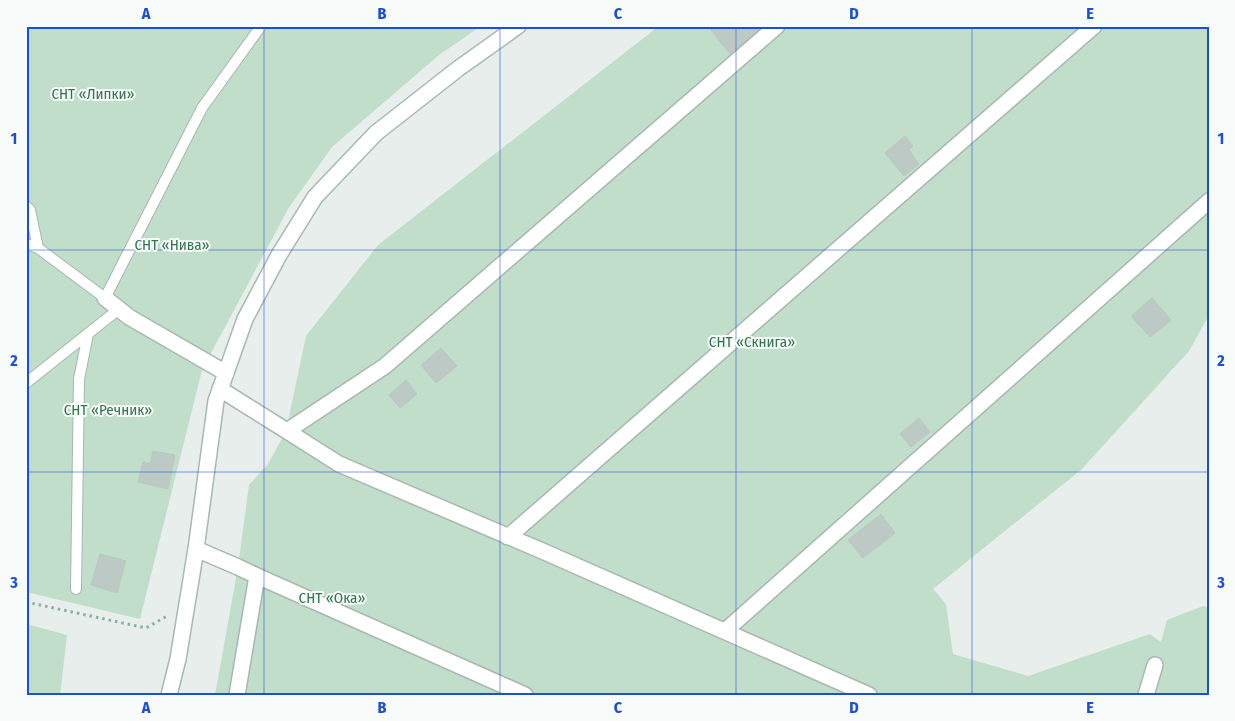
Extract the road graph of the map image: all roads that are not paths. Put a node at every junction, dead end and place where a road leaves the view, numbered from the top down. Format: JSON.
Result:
{"nodes":[{"id":1,"x":261,"y":26,"type":"edge"},
{"id":2,"x":518,"y":26,"type":"edge"},
{"id":3,"x":777,"y":26,"type":"edge"},
{"id":4,"x":1094,"y":26,"type":"edge"},
{"id":5,"x":1209,"y":201,"type":"edge"},
{"id":6,"x":26,"y":206,"type":"edge"},
{"id":7,"x":26,"y":244,"type":"edge"},
{"id":8,"x":38,"y":248,"type":"junction"},
{"id":9,"x":105,"y":298,"type":"junction"},
{"id":10,"x":119,"y":309,"type":"junction"},
{"id":11,"x":88,"y":334,"type":"junction"},
{"id":12,"x":226,"y":373,"type":"junction"},
{"id":13,"x":26,"y":383,"type":"edge"},
{"id":14,"x":220,"y":389,"type":"junction"},
{"id":15,"x":286,"y":431,"type":"junction"},
{"id":16,"x":508,"y":537,"type":"junction"},
{"id":17,"x":196,"y":549,"type":"junction"},
{"id":18,"x":257,"y":576,"type":"junction"},
{"id":19,"x":76,"y":588,"type":"dead end"},
{"id":20,"x":725,"y":632,"type":"junction"},
{"id":21,"x":1155,"y":665,"type":"dead end"},
{"id":22,"x":169,"y":695,"type":"edge"},
{"id":23,"x":237,"y":695,"type":"edge"},
{"id":24,"x":525,"y":695,"type":"edge"},
{"id":25,"x":869,"y":695,"type":"edge"},
{"id":26,"x":1146,"y":695,"type":"edge"}],
"edges":[{"from":1,"to":9,"type":"lane"},
{"from":2,"to":12,"type":"street"},
{"from":3,"to":15,"type":"street"},
{"from":4,"to":16,"type":"street"},
{"from":5,"to":20,"type":"street"},
{"from":6,"to":8,"type":"lane"},
{"from":7,"to":8,"type":"lane"},
{"from":8,"to":9,"type":"lane"},
{"from":9,"to":10,"type":"street"},
{"from":10,"to":11,"type":"lane"},
{"from":10,"to":12,"type":"street"},
{"from":11,"to":13,"type":"lane"},
{"from":11,"to":19,"type":"lane"},
{"from":12,"to":14,"type":"street"},
{"from":14,"to":15,"type":"street"},
{"from":14,"to":17,"type":"street"},
{"from":15,"to":16,"type":"street"},
{"from":16,"to":20,"type":"street"},
{"from":17,"to":18,"type":"street"},
{"from":17,"to":22,"type":"street"},
{"from":18,"to":23,"type":"street"},
{"from":18,"to":24,"type":"street"},
{"from":20,"to":25,"type":"street"},
{"from":21,"to":26,"type":"street"}]}
